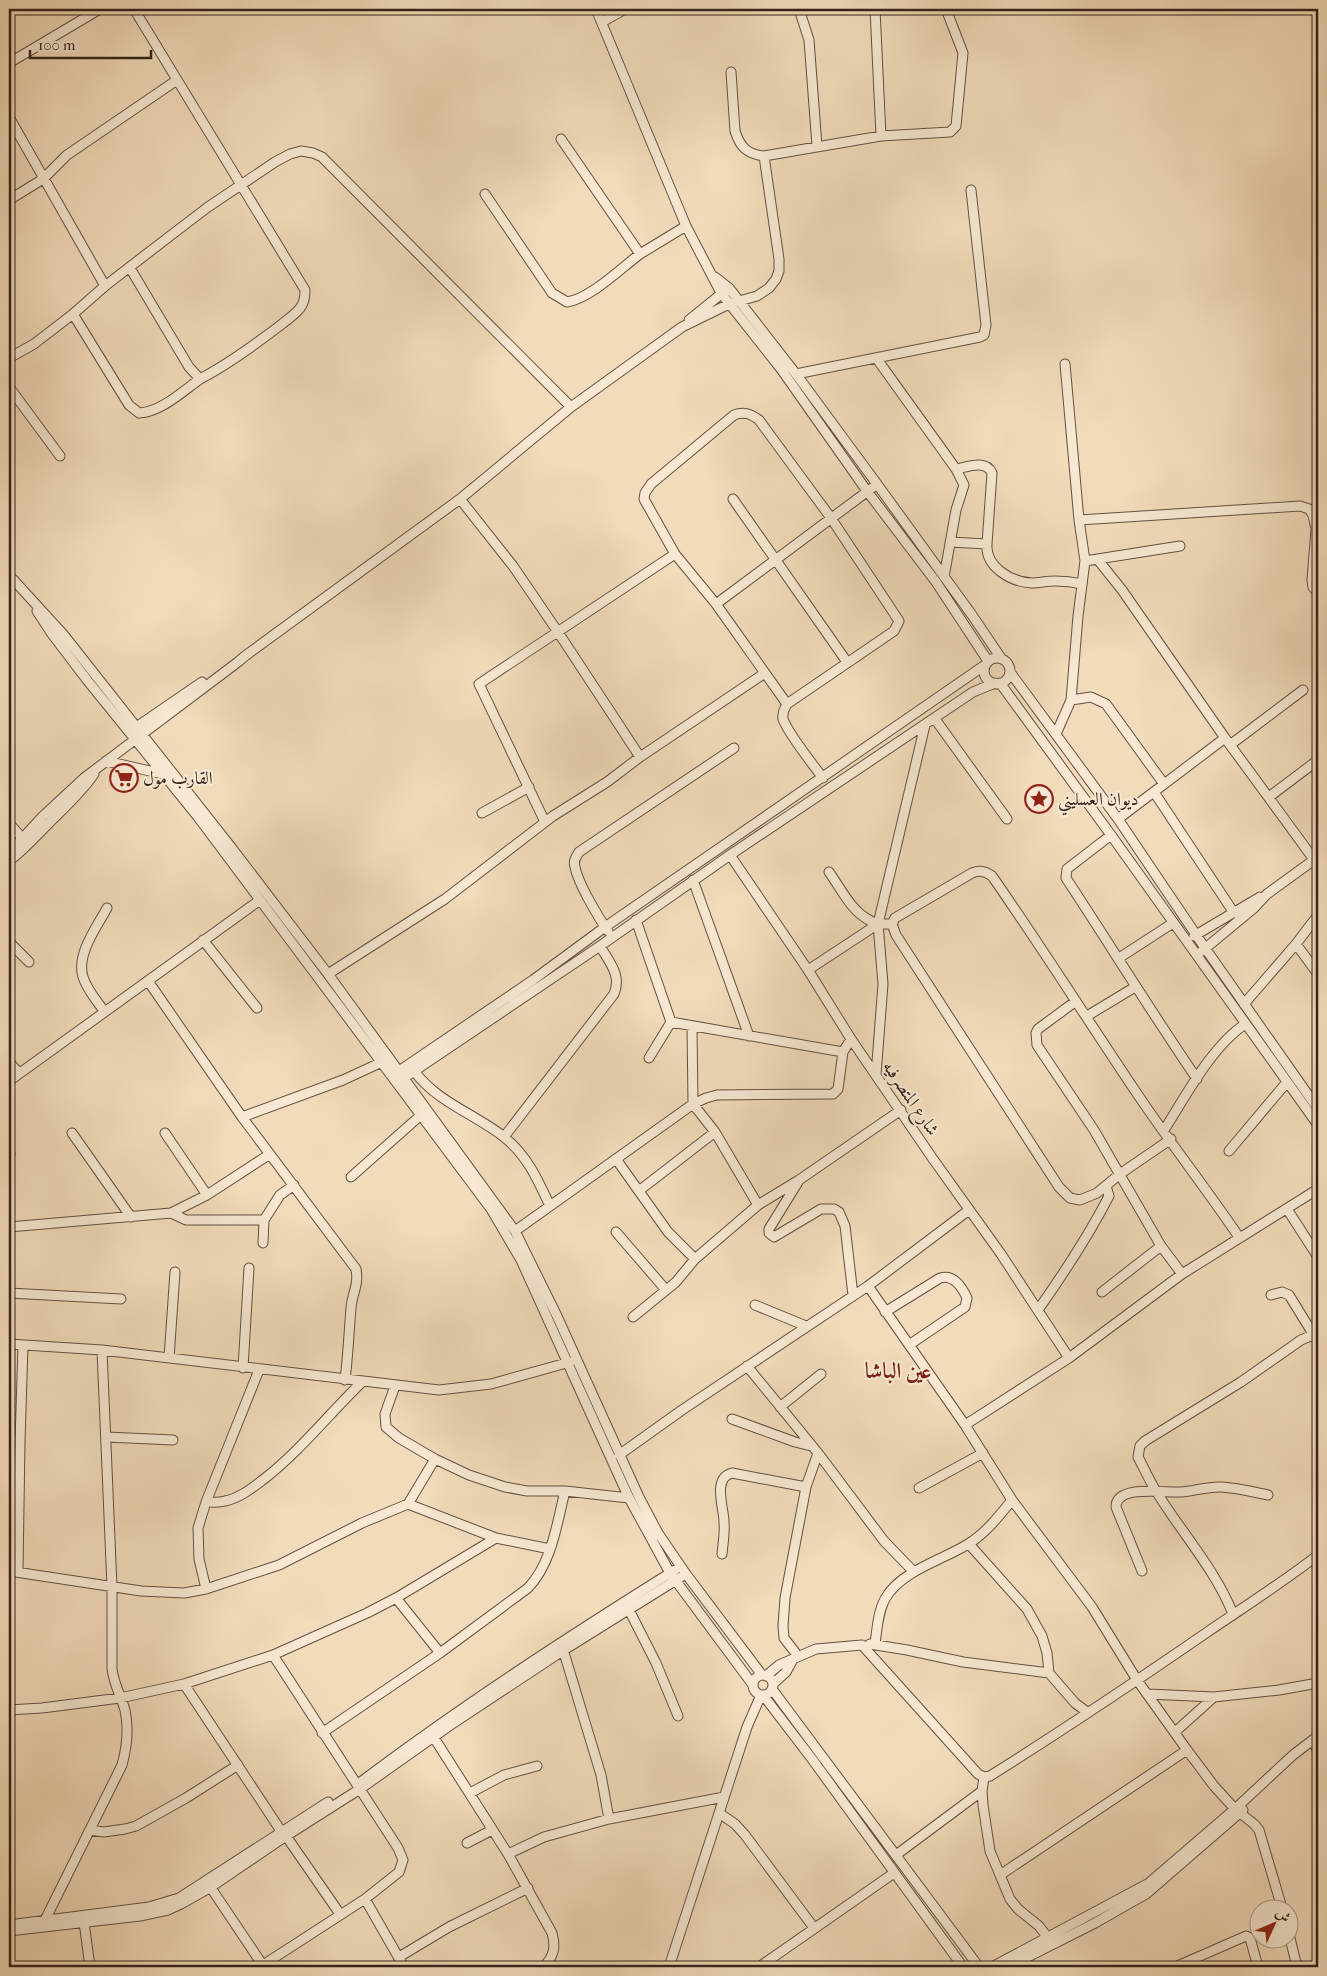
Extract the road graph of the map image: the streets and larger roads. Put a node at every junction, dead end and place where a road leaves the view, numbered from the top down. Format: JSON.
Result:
{"nodes":[{"id":1,"x":100,"y":9,"type":"edge"},
{"id":2,"x":134,"y":9,"type":"edge"},
{"id":3,"x":596,"y":9,"type":"edge"},
{"id":4,"x":625,"y":9,"type":"edge"},
{"id":5,"x":799,"y":9,"type":"edge"},
{"id":6,"x":876,"y":9,"type":"edge"},
{"id":7,"x":946,"y":9,"type":"edge"},
{"id":8,"x":602,"y":22,"type":"junction"},
{"id":9,"x":9,"y":64,"type":"edge"},
{"id":10,"x":730,"y":72,"type":"dead end"},
{"id":11,"x":177,"y":80,"type":"junction"},
{"id":12,"x":9,"y":117,"type":"edge"},
{"id":13,"x":880,"y":136,"type":"junction"},
{"id":14,"x":561,"y":139,"type":"dead end"},
{"id":15,"x":816,"y":146,"type":"junction"},
{"id":16,"x":764,"y":156,"type":"junction"},
{"id":17,"x":43,"y":179,"type":"junction"},
{"id":18,"x":242,"y":184,"type":"junction"},
{"id":19,"x":971,"y":190,"type":"dead end"},
{"id":20,"x":485,"y":194,"type":"dead end"},
{"id":21,"x":9,"y":200,"type":"edge"},
{"id":22,"x":686,"y":226,"type":"junction"},
{"id":23,"x":640,"y":254,"type":"junction"},
{"id":24,"x":130,"y":268,"type":"junction"},
{"id":25,"x":105,"y":286,"type":"junction"},
{"id":26,"x":725,"y":291,"type":"junction"},
{"id":27,"x":739,"y":300,"type":"junction"},
{"id":28,"x":729,"y":304,"type":"junction"},
{"id":29,"x":73,"y":314,"type":"junction"},
{"id":30,"x":682,"y":327,"type":"junction"},
{"id":31,"x":9,"y":358,"type":"edge"},
{"id":32,"x":877,"y":359,"type":"junction"},
{"id":33,"x":1065,"y":364,"type":"dead end"},
{"id":34,"x":796,"y":374,"type":"junction"},
{"id":35,"x":200,"y":379,"type":"junction"},
{"id":36,"x":9,"y":387,"type":"edge"},
{"id":37,"x":571,"y":408,"type":"junction"},
{"id":38,"x":60,"y":456,"type":"dead end"},
{"id":39,"x":956,"y":469,"type":"junction"},
{"id":40,"x":877,"y":484,"type":"junction"},
{"id":41,"x":867,"y":491,"type":"junction"},
{"id":42,"x":460,"y":499,"type":"junction"},
{"id":43,"x":733,"y":499,"type":"dead end"},
{"id":44,"x":831,"y":518,"type":"junction"},
{"id":45,"x":1079,"y":520,"type":"junction"},
{"id":46,"x":950,"y":542,"type":"junction"},
{"id":47,"x":987,"y":544,"type":"junction"},
{"id":48,"x":1180,"y":546,"type":"dead end"},
{"id":49,"x":675,"y":554,"type":"junction"},
{"id":50,"x":774,"y":560,"type":"junction"},
{"id":51,"x":1098,"y":560,"type":"junction"},
{"id":52,"x":1085,"y":561,"type":"junction"},
{"id":53,"x":9,"y":575,"type":"edge"},
{"id":54,"x":944,"y":576,"type":"junction"},
{"id":55,"x":1082,"y":584,"type":"junction"},
{"id":56,"x":1318,"y":593,"type":"edge"},
{"id":57,"x":716,"y":604,"type":"junction"},
{"id":58,"x":558,"y":632,"type":"junction"},
{"id":59,"x":1001,"y":658,"type":"junction"},
{"id":60,"x":847,"y":662,"type":"junction"},
{"id":61,"x":986,"y":663,"type":"junction"},
{"id":62,"x":1010,"y":672,"type":"junction"},
{"id":63,"x":764,"y":673,"type":"junction"},
{"id":64,"x":997,"y":683,"type":"junction"},
{"id":65,"x":1303,"y":690,"type":"dead end"},
{"id":66,"x":1071,"y":700,"type":"junction"},
{"id":67,"x":787,"y":704,"type":"junction"},
{"id":68,"x":935,"y":719,"type":"junction"},
{"id":69,"x":925,"y":725,"type":"junction"},
{"id":70,"x":135,"y":734,"type":"junction"},
{"id":71,"x":1056,"y":734,"type":"junction"},
{"id":72,"x":1228,"y":742,"type":"junction"},
{"id":73,"x":734,"y":748,"type":"dead end"},
{"id":74,"x":640,"y":757,"type":"junction"},
{"id":75,"x":1318,"y":760,"type":"edge"},
{"id":76,"x":106,"y":761,"type":"junction"},
{"id":77,"x":96,"y":770,"type":"junction"},
{"id":78,"x":164,"y":774,"type":"junction"},
{"id":79,"x":823,"y":778,"type":"junction"},
{"id":80,"x":1164,"y":784,"type":"junction"},
{"id":81,"x":529,"y":787,"type":"junction"},
{"id":82,"x":1154,"y":792,"type":"junction"},
{"id":83,"x":1269,"y":797,"type":"junction"},
{"id":84,"x":482,"y":812,"type":"dead end"},
{"id":85,"x":1007,"y":819,"type":"dead end"},
{"id":86,"x":1118,"y":819,"type":"junction"},
{"id":87,"x":545,"y":822,"type":"junction"},
{"id":88,"x":9,"y":823,"type":"edge"},
{"id":89,"x":1111,"y":835,"type":"junction"},
{"id":90,"x":22,"y":838,"type":"junction"},
{"id":91,"x":9,"y":853,"type":"edge"},
{"id":92,"x":730,"y":855,"type":"junction"},
{"id":93,"x":1317,"y":860,"type":"edge"},
{"id":94,"x":9,"y":861,"type":"edge"},
{"id":95,"x":829,"y":872,"type":"dead end"},
{"id":96,"x":693,"y":880,"type":"junction"},
{"id":97,"x":1267,"y":894,"type":"junction"},
{"id":98,"x":260,"y":900,"type":"junction"},
{"id":99,"x":107,"y":908,"type":"dead end"},
{"id":100,"x":1234,"y":913,"type":"junction"},
{"id":101,"x":1318,"y":915,"type":"edge"},
{"id":102,"x":636,"y":920,"type":"junction"},
{"id":103,"x":1173,"y":923,"type":"junction"},
{"id":104,"x":878,"y":924,"type":"junction"},
{"id":105,"x":892,"y":924,"type":"junction"},
{"id":106,"x":606,"y":928,"type":"junction"},
{"id":107,"x":1197,"y":934,"type":"junction"},
{"id":108,"x":612,"y":938,"type":"junction"},
{"id":109,"x":203,"y":940,"type":"junction"},
{"id":110,"x":9,"y":942,"type":"edge"},
{"id":111,"x":1187,"y":942,"type":"junction"},
{"id":112,"x":1296,"y":944,"type":"junction"},
{"id":113,"x":600,"y":946,"type":"junction"},
{"id":114,"x":1205,"y":948,"type":"junction"},
{"id":115,"x":1197,"y":955,"type":"junction"},
{"id":116,"x":1119,"y":958,"type":"junction"},
{"id":117,"x":29,"y":962,"type":"dead end"},
{"id":118,"x":808,"y":970,"type":"junction"},
{"id":119,"x":328,"y":974,"type":"junction"},
{"id":120,"x":1318,"y":974,"type":"edge"},
{"id":121,"x":148,"y":981,"type":"junction"},
{"id":122,"x":1135,"y":987,"type":"junction"},
{"id":123,"x":1076,"y":1001,"type":"junction"},
{"id":124,"x":1244,"y":1004,"type":"junction"},
{"id":125,"x":257,"y":1008,"type":"dead end"},
{"id":126,"x":104,"y":1011,"type":"junction"},
{"id":127,"x":1087,"y":1016,"type":"junction"},
{"id":128,"x":671,"y":1022,"type":"junction"},
{"id":129,"x":1245,"y":1024,"type":"junction"},
{"id":130,"x":692,"y":1026,"type":"junction"},
{"id":131,"x":749,"y":1036,"type":"junction"},
{"id":132,"x":852,"y":1039,"type":"junction"},
{"id":133,"x":843,"y":1052,"type":"junction"},
{"id":134,"x":648,"y":1058,"type":"dead end"},
{"id":135,"x":9,"y":1062,"type":"edge"},
{"id":136,"x":382,"y":1062,"type":"junction"},
{"id":137,"x":415,"y":1072,"type":"junction"},
{"id":138,"x":19,"y":1073,"type":"junction"},
{"id":139,"x":876,"y":1075,"type":"junction"},
{"id":140,"x":398,"y":1077,"type":"junction"},
{"id":141,"x":1197,"y":1079,"type":"junction"},
{"id":142,"x":9,"y":1081,"type":"edge"},
{"id":143,"x":1287,"y":1082,"type":"junction"},
{"id":144,"x":693,"y":1104,"type":"junction"},
{"id":145,"x":1318,"y":1108,"type":"edge"},
{"id":146,"x":901,"y":1110,"type":"junction"},
{"id":147,"x":421,"y":1115,"type":"junction"},
{"id":148,"x":242,"y":1117,"type":"junction"},
{"id":149,"x":1318,"y":1125,"type":"edge"},
{"id":150,"x":1164,"y":1130,"type":"junction"},
{"id":151,"x":715,"y":1132,"type":"junction"},
{"id":152,"x":72,"y":1133,"type":"dead end"},
{"id":153,"x":165,"y":1133,"type":"dead end"},
{"id":154,"x":504,"y":1137,"type":"junction"},
{"id":155,"x":1170,"y":1140,"type":"junction"},
{"id":156,"x":1229,"y":1151,"type":"dead end"},
{"id":157,"x":270,"y":1154,"type":"junction"},
{"id":158,"x":616,"y":1159,"type":"junction"},
{"id":159,"x":1120,"y":1174,"type":"junction"},
{"id":160,"x":351,"y":1177,"type":"dead end"},
{"id":161,"x":799,"y":1180,"type":"junction"},
{"id":162,"x":294,"y":1185,"type":"junction"},
{"id":163,"x":1106,"y":1186,"type":"junction"},
{"id":164,"x":1318,"y":1189,"type":"edge"},
{"id":165,"x":640,"y":1190,"type":"junction"},
{"id":166,"x":207,"y":1195,"type":"junction"},
{"id":167,"x":550,"y":1206,"type":"junction"},
{"id":168,"x":758,"y":1206,"type":"junction"},
{"id":169,"x":1287,"y":1209,"type":"junction"},
{"id":170,"x":969,"y":1210,"type":"junction"},
{"id":171,"x":171,"y":1214,"type":"junction"},
{"id":172,"x":131,"y":1217,"type":"junction"},
{"id":173,"x":264,"y":1220,"type":"junction"},
{"id":174,"x":9,"y":1227,"type":"edge"},
{"id":175,"x":516,"y":1231,"type":"junction"},
{"id":176,"x":616,"y":1232,"type":"dead end"},
{"id":177,"x":1239,"y":1237,"type":"junction"},
{"id":178,"x":263,"y":1243,"type":"dead end"},
{"id":179,"x":1161,"y":1246,"type":"junction"},
{"id":180,"x":1318,"y":1256,"type":"edge"},
{"id":181,"x":695,"y":1259,"type":"junction"},
{"id":182,"x":249,"y":1268,"type":"dead end"},
{"id":183,"x":175,"y":1272,"type":"dead end"},
{"id":184,"x":1182,"y":1274,"type":"junction"},
{"id":185,"x":868,"y":1286,"type":"junction"},
{"id":186,"x":666,"y":1290,"type":"junction"},
{"id":187,"x":1102,"y":1292,"type":"dead end"},
{"id":188,"x":9,"y":1293,"type":"edge"},
{"id":189,"x":1272,"y":1294,"type":"dead end"},
{"id":190,"x":853,"y":1295,"type":"junction"},
{"id":191,"x":121,"y":1299,"type":"dead end"},
{"id":192,"x":755,"y":1305,"type":"dead end"},
{"id":193,"x":1038,"y":1310,"type":"junction"},
{"id":194,"x":886,"y":1312,"type":"junction"},
{"id":195,"x":633,"y":1317,"type":"dead end"},
{"id":196,"x":806,"y":1326,"type":"junction"},
{"id":197,"x":1316,"y":1339,"type":"edge"},
{"id":198,"x":9,"y":1344,"type":"edge"},
{"id":199,"x":23,"y":1345,"type":"junction"},
{"id":200,"x":909,"y":1345,"type":"junction"},
{"id":201,"x":102,"y":1350,"type":"junction"},
{"id":202,"x":169,"y":1358,"type":"junction"},
{"id":203,"x":1069,"y":1358,"type":"junction"},
{"id":204,"x":576,"y":1360,"type":"junction"},
{"id":205,"x":566,"y":1363,"type":"junction"},
{"id":206,"x":747,"y":1366,"type":"junction"},
{"id":207,"x":243,"y":1368,"type":"junction"},
{"id":208,"x":259,"y":1370,"type":"junction"},
{"id":209,"x":821,"y":1374,"type":"dead end"},
{"id":210,"x":345,"y":1380,"type":"junction"},
{"id":211,"x":362,"y":1382,"type":"junction"},
{"id":212,"x":395,"y":1386,"type":"junction"},
{"id":213,"x":780,"y":1407,"type":"junction"},
{"id":214,"x":732,"y":1419,"type":"dead end"},
{"id":215,"x":965,"y":1425,"type":"junction"},
{"id":216,"x":106,"y":1436,"type":"junction"},
{"id":217,"x":173,"y":1440,"type":"dead end"},
{"id":218,"x":811,"y":1446,"type":"junction"},
{"id":219,"x":818,"y":1453,"type":"junction"},
{"id":220,"x":983,"y":1453,"type":"junction"},
{"id":221,"x":619,"y":1455,"type":"junction"},
{"id":222,"x":435,"y":1459,"type":"junction"},
{"id":223,"x":806,"y":1487,"type":"junction"},
{"id":224,"x":919,"y":1488,"type":"dead end"},
{"id":225,"x":1156,"y":1490,"type":"junction"},
{"id":226,"x":565,"y":1491,"type":"junction"},
{"id":227,"x":1268,"y":1495,"type":"dead end"},
{"id":228,"x":630,"y":1498,"type":"junction"},
{"id":229,"x":1012,"y":1500,"type":"junction"},
{"id":230,"x":206,"y":1502,"type":"junction"},
{"id":231,"x":408,"y":1504,"type":"junction"},
{"id":232,"x":496,"y":1538,"type":"junction"},
{"id":233,"x":969,"y":1544,"type":"junction"},
{"id":234,"x":550,"y":1549,"type":"junction"},
{"id":235,"x":722,"y":1554,"type":"dead end"},
{"id":236,"x":1318,"y":1555,"type":"edge"},
{"id":237,"x":683,"y":1570,"type":"junction"},
{"id":238,"x":14,"y":1571,"type":"edge"},
{"id":239,"x":1142,"y":1571,"type":"dead end"},
{"id":240,"x":914,"y":1572,"type":"junction"},
{"id":241,"x":673,"y":1577,"type":"junction"},
{"id":242,"x":112,"y":1587,"type":"junction"},
{"id":243,"x":206,"y":1589,"type":"junction"},
{"id":244,"x":396,"y":1598,"type":"junction"},
{"id":245,"x":627,"y":1606,"type":"junction"},
{"id":246,"x":1233,"y":1614,"type":"junction"},
{"id":247,"x":875,"y":1644,"type":"junction"},
{"id":248,"x":862,"y":1645,"type":"junction"},
{"id":249,"x":562,"y":1646,"type":"junction"},
{"id":250,"x":440,"y":1653,"type":"junction"},
{"id":251,"x":273,"y":1655,"type":"junction"},
{"id":252,"x":795,"y":1658,"type":"junction"},
{"id":253,"x":1049,"y":1673,"type":"junction"},
{"id":254,"x":764,"y":1675,"type":"junction"},
{"id":255,"x":1138,"y":1680,"type":"junction"},
{"id":256,"x":1318,"y":1683,"type":"edge"},
{"id":257,"x":184,"y":1684,"type":"junction"},
{"id":258,"x":773,"y":1686,"type":"junction"},
{"id":259,"x":758,"y":1692,"type":"junction"},
{"id":260,"x":1148,"y":1694,"type":"junction"},
{"id":261,"x":1214,"y":1697,"type":"junction"},
{"id":262,"x":120,"y":1698,"type":"junction"},
{"id":263,"x":9,"y":1710,"type":"edge"},
{"id":264,"x":1087,"y":1712,"type":"junction"},
{"id":265,"x":678,"y":1716,"type":"dead end"},
{"id":266,"x":1175,"y":1732,"type":"junction"},
{"id":267,"x":322,"y":1733,"type":"junction"},
{"id":268,"x":431,"y":1734,"type":"junction"},
{"id":269,"x":1318,"y":1744,"type":"edge"},
{"id":270,"x":1187,"y":1750,"type":"junction"},
{"id":271,"x":238,"y":1766,"type":"junction"},
{"id":272,"x":536,"y":1766,"type":"dead end"},
{"id":273,"x":984,"y":1777,"type":"junction"},
{"id":274,"x":358,"y":1787,"type":"junction"},
{"id":275,"x":982,"y":1790,"type":"junction"},
{"id":276,"x":470,"y":1793,"type":"junction"},
{"id":277,"x":724,"y":1797,"type":"junction"},
{"id":278,"x":1237,"y":1811,"type":"junction"},
{"id":279,"x":719,"y":1813,"type":"junction"},
{"id":280,"x":609,"y":1819,"type":"junction"},
{"id":281,"x":90,"y":1830,"type":"junction"},
{"id":282,"x":492,"y":1830,"type":"junction"},
{"id":283,"x":284,"y":1834,"type":"junction"},
{"id":284,"x":467,"y":1843,"type":"dead end"},
{"id":285,"x":508,"y":1854,"type":"junction"},
{"id":286,"x":896,"y":1855,"type":"junction"},
{"id":287,"x":894,"y":1873,"type":"junction"},
{"id":288,"x":1000,"y":1875,"type":"junction"},
{"id":289,"x":208,"y":1884,"type":"junction"},
{"id":290,"x":528,"y":1888,"type":"junction"},
{"id":291,"x":1279,"y":1898,"type":"edge"},
{"id":292,"x":365,"y":1899,"type":"junction"},
{"id":293,"x":340,"y":1914,"type":"junction"},
{"id":294,"x":84,"y":1922,"type":"junction"},
{"id":295,"x":42,"y":1924,"type":"junction"},
{"id":296,"x":9,"y":1925,"type":"edge"},
{"id":297,"x":814,"y":1928,"type":"junction"},
{"id":298,"x":9,"y":1931,"type":"edge"},
{"id":299,"x":1048,"y":1938,"type":"junction"},
{"id":300,"x":1292,"y":1948,"type":"edge"},
{"id":301,"x":399,"y":1958,"type":"junction"},
{"id":302,"x":1318,"y":1962,"type":"edge"},
{"id":303,"x":263,"y":1966,"type":"edge"},
{"id":304,"x":90,"y":1967,"type":"edge"},
{"id":305,"x":404,"y":1967,"type":"edge"},
{"id":306,"x":543,"y":1967,"type":"edge"},
{"id":307,"x":669,"y":1967,"type":"edge"},
{"id":308,"x":759,"y":1967,"type":"edge"},
{"id":309,"x":963,"y":1967,"type":"edge"},
{"id":310,"x":979,"y":1967,"type":"edge"},
{"id":311,"x":992,"y":1967,"type":"edge"},
{"id":312,"x":1008,"y":1967,"type":"edge"},
{"id":313,"x":1176,"y":1967,"type":"edge"},
{"id":314,"x":1258,"y":1967,"type":"edge"},
{"id":315,"x":1297,"y":1967,"type":"edge"},
{"id":316,"x":1313,"y":1967,"type":"edge"}],
"edges":[{"from":1,"to":9,"type":"street"},
{"from":2,"to":11,"type":"street"},
{"from":3,"to":8,"type":"street"},
{"from":4,"to":8,"type":"street"},
{"from":5,"to":15,"type":"street"},
{"from":6,"to":13,"type":"street"},
{"from":7,"to":13,"type":"street"},
{"from":8,"to":22,"type":"street"},
{"from":10,"to":16,"type":"street"},
{"from":11,"to":17,"type":"street"},
{"from":11,"to":18,"type":"street"},
{"from":12,"to":17,"type":"street"},
{"from":13,"to":15,"type":"street"},
{"from":14,"to":23,"type":"street"},
{"from":15,"to":16,"type":"street"},
{"from":16,"to":27,"type":"street"},
{"from":17,"to":21,"type":"street"},
{"from":17,"to":25,"type":"street"},
{"from":18,"to":24,"type":"street"},
{"from":18,"to":35,"type":"street"},
{"from":18,"to":37,"type":"street"},
{"from":19,"to":32,"type":"street"},
{"from":20,"to":23,"type":"street"},
{"from":22,"to":23,"type":"street"},
{"from":22,"to":26,"type":"street"},
{"from":24,"to":25,"type":"street"},
{"from":24,"to":35,"type":"street"},
{"from":25,"to":29,"type":"street"},
{"from":26,"to":27,"type":"street"},
{"from":26,"to":28,"type":"street"},
{"from":26,"to":30,"type":"street"},
{"from":27,"to":28,"type":"street"},
{"from":27,"to":34,"type":"street"},
{"from":28,"to":30,"type":"street"},
{"from":28,"to":41,"type":"street"},
{"from":29,"to":31,"type":"street"},
{"from":29,"to":35,"type":"street"},
{"from":30,"to":37,"type":"street"},
{"from":32,"to":34,"type":"street"},
{"from":32,"to":39,"type":"street"},
{"from":33,"to":45,"type":"street"},
{"from":34,"to":40,"type":"street"},
{"from":36,"to":38,"type":"street"},
{"from":37,"to":42,"type":"street"},
{"from":39,"to":46,"type":"street"},
{"from":39,"to":47,"type":"street"},
{"from":40,"to":41,"type":"street"},
{"from":40,"to":54,"type":"street"},
{"from":41,"to":44,"type":"street"},
{"from":41,"to":61,"type":"street"},
{"from":42,"to":58,"type":"street"},
{"from":42,"to":70,"type":"street"},
{"from":43,"to":50,"type":"street"},
{"from":44,"to":49,"type":"street"},
{"from":44,"to":50,"type":"street"},
{"from":44,"to":60,"type":"street"},
{"from":45,"to":52,"type":"street"},
{"from":45,"to":56,"type":"street"},
{"from":46,"to":47,"type":"street"},
{"from":46,"to":54,"type":"street"},
{"from":47,"to":55,"type":"street"},
{"from":48,"to":51,"type":"street"},
{"from":49,"to":57,"type":"street"},
{"from":49,"to":58,"type":"street"},
{"from":50,"to":57,"type":"street"},
{"from":50,"to":60,"type":"street"},
{"from":51,"to":52,"type":"street"},
{"from":51,"to":72,"type":"street"},
{"from":52,"to":55,"type":"street"},
{"from":53,"to":70,"type":"street"},
{"from":54,"to":59,"type":"street"},
{"from":55,"to":66,"type":"street"},
{"from":57,"to":63,"type":"street"},
{"from":58,"to":74,"type":"street"},
{"from":58,"to":81,"type":"street"},
{"from":59,"to":61,"type":"street"},
{"from":59,"to":62,"type":"street"},
{"from":60,"to":67,"type":"street"},
{"from":61,"to":64,"type":"street"},
{"from":61,"to":79,"type":"street"},
{"from":62,"to":64,"type":"street"},
{"from":62,"to":71,"type":"street"},
{"from":63,"to":67,"type":"street"},
{"from":63,"to":74,"type":"street"},
{"from":64,"to":68,"type":"street"},
{"from":64,"to":89,"type":"street"},
{"from":65,"to":72,"type":"street"},
{"from":66,"to":71,"type":"street"},
{"from":66,"to":80,"type":"street"},
{"from":67,"to":79,"type":"street"},
{"from":68,"to":69,"type":"street"},
{"from":68,"to":85,"type":"street"},
{"from":69,"to":92,"type":"street"},
{"from":69,"to":104,"type":"street"},
{"from":70,"to":76,"type":"street"},
{"from":70,"to":78,"type":"street"},
{"from":70,"to":119,"type":"street"},
{"from":71,"to":86,"type":"street"},
{"from":72,"to":80,"type":"street"},
{"from":72,"to":83,"type":"street"},
{"from":73,"to":106,"type":"street"},
{"from":74,"to":87,"type":"street"},
{"from":75,"to":83,"type":"street"},
{"from":76,"to":77,"type":"street"},
{"from":76,"to":78,"type":"street"},
{"from":77,"to":90,"type":"street"},
{"from":77,"to":94,"type":"street"},
{"from":78,"to":98,"type":"street"},
{"from":79,"to":106,"type":"street"},
{"from":80,"to":82,"type":"street"},
{"from":81,"to":84,"type":"street"},
{"from":81,"to":87,"type":"street"},
{"from":82,"to":86,"type":"street"},
{"from":82,"to":100,"type":"street"},
{"from":83,"to":93,"type":"street"},
{"from":86,"to":107,"type":"street"},
{"from":87,"to":119,"type":"street"},
{"from":88,"to":90,"type":"street"},
{"from":89,"to":103,"type":"street"},
{"from":89,"to":116,"type":"street"},
{"from":90,"to":91,"type":"street"},
{"from":92,"to":96,"type":"street"},
{"from":92,"to":118,"type":"street","name":"شارع المتصرفيه"},
{"from":93,"to":97,"type":"street"},
{"from":95,"to":104,"type":"street"},
{"from":96,"to":102,"type":"street"},
{"from":96,"to":131,"type":"street"},
{"from":97,"to":100,"type":"street"},
{"from":97,"to":114,"type":"street"},
{"from":98,"to":109,"type":"street"},
{"from":98,"to":136,"type":"street"},
{"from":99,"to":126,"type":"street"},
{"from":100,"to":107,"type":"street"},
{"from":101,"to":112,"type":"street"},
{"from":102,"to":108,"type":"street"},
{"from":102,"to":128,"type":"street"},
{"from":103,"to":111,"type":"street"},
{"from":103,"to":116,"type":"street"},
{"from":104,"to":105,"type":"street"},
{"from":104,"to":118,"type":"street"},
{"from":104,"to":139,"type":"street"},
{"from":105,"to":123,"type":"street"},
{"from":105,"to":163,"type":"street"},
{"from":106,"to":108,"type":"street"},
{"from":106,"to":140,"type":"street"},
{"from":107,"to":111,"type":"street"},
{"from":107,"to":114,"type":"street"},
{"from":108,"to":113,"type":"street"},
{"from":109,"to":121,"type":"street"},
{"from":109,"to":125,"type":"street"},
{"from":110,"to":117,"type":"street"},
{"from":111,"to":115,"type":"street"},
{"from":112,"to":120,"type":"street"},
{"from":112,"to":124,"type":"street"},
{"from":113,"to":137,"type":"street"},
{"from":113,"to":154,"type":"street"},
{"from":114,"to":115,"type":"street"},
{"from":114,"to":124,"type":"street"},
{"from":115,"to":129,"type":"street"},
{"from":116,"to":122,"type":"street"},
{"from":118,"to":132,"type":"street","name":"شارع المتصرفيه"},
{"from":119,"to":140,"type":"street"},
{"from":121,"to":126,"type":"street"},
{"from":121,"to":148,"type":"street"},
{"from":122,"to":127,"type":"street"},
{"from":122,"to":141,"type":"street"},
{"from":123,"to":127,"type":"street"},
{"from":123,"to":159,"type":"street"},
{"from":124,"to":145,"type":"street"},
{"from":126,"to":138,"type":"street"},
{"from":127,"to":150,"type":"street"},
{"from":128,"to":130,"type":"street"},
{"from":128,"to":134,"type":"street"},
{"from":129,"to":141,"type":"street"},
{"from":129,"to":143,"type":"street"},
{"from":130,"to":131,"type":"street"},
{"from":130,"to":144,"type":"street"},
{"from":131,"to":133,"type":"street"},
{"from":132,"to":133,"type":"street"},
{"from":132,"to":139,"type":"street","name":"شارع المتصرفيه"},
{"from":133,"to":144,"type":"street"},
{"from":135,"to":138,"type":"street"},
{"from":136,"to":140,"type":"street"},
{"from":136,"to":148,"type":"street"},
{"from":137,"to":140,"type":"street"},
{"from":137,"to":154,"type":"street"},
{"from":138,"to":142,"type":"street"},
{"from":139,"to":146,"type":"street","name":"شارع المتصرفيه"},
{"from":140,"to":147,"type":"street"},
{"from":140,"to":175,"type":"street"},
{"from":141,"to":150,"type":"street"},
{"from":143,"to":149,"type":"street"},
{"from":143,"to":156,"type":"street"},
{"from":144,"to":151,"type":"street"},
{"from":144,"to":158,"type":"street"},
{"from":146,"to":161,"type":"street"},
{"from":146,"to":170,"type":"street","name":"شارع المتصرفيه"},
{"from":147,"to":160,"type":"street"},
{"from":147,"to":205,"type":"street"},
{"from":148,"to":157,"type":"street"},
{"from":150,"to":155,"type":"street"},
{"from":151,"to":165,"type":"street"},
{"from":151,"to":168,"type":"street"},
{"from":152,"to":172,"type":"street"},
{"from":153,"to":166,"type":"street"},
{"from":154,"to":167,"type":"street"},
{"from":155,"to":159,"type":"street"},
{"from":155,"to":177,"type":"street"},
{"from":157,"to":162,"type":"street"},
{"from":157,"to":166,"type":"street"},
{"from":158,"to":165,"type":"street"},
{"from":158,"to":167,"type":"street"},
{"from":159,"to":163,"type":"street"},
{"from":159,"to":179,"type":"street"},
{"from":161,"to":168,"type":"street"},
{"from":161,"to":190,"type":"street"},
{"from":162,"to":173,"type":"street"},
{"from":162,"to":210,"type":"street"},
{"from":163,"to":193,"type":"street"},
{"from":164,"to":169,"type":"street"},
{"from":165,"to":181,"type":"street"},
{"from":166,"to":171,"type":"street"},
{"from":167,"to":175,"type":"street"},
{"from":168,"to":181,"type":"street"},
{"from":169,"to":177,"type":"street"},
{"from":169,"to":180,"type":"street"},
{"from":170,"to":185,"type":"street"},
{"from":170,"to":193,"type":"street","name":"شارع المتصرفيه"},
{"from":171,"to":172,"type":"street"},
{"from":171,"to":173,"type":"street"},
{"from":172,"to":174,"type":"street"},
{"from":173,"to":178,"type":"street"},
{"from":175,"to":204,"type":"street"},
{"from":176,"to":186,"type":"street"},
{"from":177,"to":184,"type":"street"},
{"from":179,"to":184,"type":"street"},
{"from":179,"to":187,"type":"street"},
{"from":181,"to":186,"type":"street"},
{"from":182,"to":207,"type":"street"},
{"from":183,"to":202,"type":"street"},
{"from":184,"to":203,"type":"street"},
{"from":185,"to":190,"type":"street"},
{"from":185,"to":194,"type":"street"},
{"from":186,"to":195,"type":"street"},
{"from":188,"to":191,"type":"street"},
{"from":189,"to":197,"type":"street"},
{"from":190,"to":196,"type":"street"},
{"from":192,"to":196,"type":"street"},
{"from":193,"to":203,"type":"street","name":"شارع المتصرفيه"},
{"from":194,"to":200,"type":"street"},
{"from":194,"to":200,"type":"street"},
{"from":196,"to":206,"type":"street"},
{"from":197,"to":225,"type":"street"},
{"from":198,"to":199,"type":"street"},
{"from":199,"to":201,"type":"street"},
{"from":199,"to":238,"type":"street"},
{"from":200,"to":215,"type":"street"},
{"from":201,"to":202,"type":"street"},
{"from":201,"to":216,"type":"street"},
{"from":202,"to":207,"type":"street"},
{"from":203,"to":215,"type":"street"},
{"from":204,"to":205,"type":"street"},
{"from":204,"to":221,"type":"street"},
{"from":205,"to":212,"type":"street"},
{"from":205,"to":228,"type":"street"},
{"from":206,"to":213,"type":"street"},
{"from":206,"to":221,"type":"street"},
{"from":207,"to":208,"type":"street"},
{"from":208,"to":210,"type":"street"},
{"from":208,"to":230,"type":"street"},
{"from":209,"to":213,"type":"street"},
{"from":210,"to":211,"type":"street"},
{"from":211,"to":212,"type":"street"},
{"from":211,"to":230,"type":"street"},
{"from":212,"to":222,"type":"street"},
{"from":213,"to":218,"type":"street"},
{"from":214,"to":218,"type":"street"},
{"from":215,"to":220,"type":"street"},
{"from":216,"to":217,"type":"street"},
{"from":216,"to":242,"type":"street"},
{"from":218,"to":219,"type":"street"},
{"from":219,"to":223,"type":"street"},
{"from":219,"to":240,"type":"street"},
{"from":220,"to":224,"type":"street"},
{"from":220,"to":229,"type":"street"},
{"from":221,"to":237,"type":"street"},
{"from":222,"to":226,"type":"street"},
{"from":222,"to":231,"type":"street"},
{"from":223,"to":235,"type":"street"},
{"from":223,"to":252,"type":"street"},
{"from":225,"to":227,"type":"street"},
{"from":225,"to":239,"type":"street"},
{"from":225,"to":246,"type":"street"},
{"from":226,"to":228,"type":"street"},
{"from":226,"to":234,"type":"street"},
{"from":228,"to":241,"type":"street"},
{"from":229,"to":233,"type":"street"},
{"from":229,"to":255,"type":"street"},
{"from":230,"to":243,"type":"street"},
{"from":231,"to":232,"type":"street"},
{"from":231,"to":243,"type":"street"},
{"from":232,"to":234,"type":"street"},
{"from":232,"to":244,"type":"street"},
{"from":233,"to":240,"type":"street"},
{"from":233,"to":253,"type":"street"},
{"from":234,"to":250,"type":"street"},
{"from":236,"to":246,"type":"street"},
{"from":237,"to":241,"type":"street"},
{"from":237,"to":254,"type":"street"},
{"from":238,"to":242,"type":"street"},
{"from":240,"to":247,"type":"street"},
{"from":241,"to":245,"type":"street"},
{"from":241,"to":259,"type":"street"},
{"from":242,"to":243,"type":"street"},
{"from":242,"to":262,"type":"street"},
{"from":244,"to":250,"type":"street"},
{"from":244,"to":251,"type":"street"},
{"from":245,"to":249,"type":"street"},
{"from":245,"to":265,"type":"street"},
{"from":246,"to":255,"type":"street"},
{"from":247,"to":248,"type":"street"},
{"from":247,"to":253,"type":"street"},
{"from":248,"to":252,"type":"street"},
{"from":248,"to":273,"type":"street"},
{"from":249,"to":268,"type":"street"},
{"from":249,"to":280,"type":"street"},
{"from":250,"to":267,"type":"street"},
{"from":251,"to":257,"type":"street"},
{"from":251,"to":267,"type":"street"},
{"from":252,"to":254,"type":"street"},
{"from":252,"to":258,"type":"street"},
{"from":253,"to":264,"type":"street"},
{"from":254,"to":258,"type":"street"},
{"from":254,"to":259,"type":"street"},
{"from":255,"to":260,"type":"street"},
{"from":255,"to":264,"type":"street"},
{"from":256,"to":261,"type":"street"},
{"from":257,"to":262,"type":"street"},
{"from":257,"to":271,"type":"street"},
{"from":258,"to":259,"type":"street"},
{"from":258,"to":286,"type":"street"},
{"from":259,"to":277,"type":"street"},
{"from":259,"to":287,"type":"street"},
{"from":260,"to":261,"type":"street"},
{"from":260,"to":266,"type":"street"},
{"from":261,"to":266,"type":"street"},
{"from":262,"to":263,"type":"street"},
{"from":262,"to":281,"type":"street"},
{"from":264,"to":273,"type":"street"},
{"from":266,"to":270,"type":"street"},
{"from":267,"to":274,"type":"street"},
{"from":268,"to":274,"type":"street"},
{"from":268,"to":276,"type":"street"},
{"from":269,"to":278,"type":"street"},
{"from":270,"to":278,"type":"street"},
{"from":270,"to":288,"type":"street"},
{"from":271,"to":281,"type":"street"},
{"from":271,"to":283,"type":"street"},
{"from":272,"to":276,"type":"street"},
{"from":273,"to":275,"type":"street"},
{"from":274,"to":283,"type":"street"},
{"from":274,"to":292,"type":"street"},
{"from":275,"to":286,"type":"street"},
{"from":275,"to":288,"type":"street"},
{"from":276,"to":282,"type":"street"},
{"from":277,"to":279,"type":"street"},
{"from":277,"to":280,"type":"street"},
{"from":278,"to":291,"type":"street"},
{"from":278,"to":299,"type":"street"},
{"from":278,"to":312,"type":"street"},
{"from":279,"to":297,"type":"street"},
{"from":279,"to":307,"type":"street"},
{"from":280,"to":285,"type":"street"},
{"from":281,"to":295,"type":"street"},
{"from":282,"to":284,"type":"street"},
{"from":282,"to":285,"type":"street"},
{"from":283,"to":289,"type":"street"},
{"from":283,"to":293,"type":"street"},
{"from":285,"to":290,"type":"street"},
{"from":286,"to":310,"type":"street"},
{"from":287,"to":297,"type":"street"},
{"from":287,"to":309,"type":"street"},
{"from":288,"to":299,"type":"street"},
{"from":289,"to":294,"type":"street"},
{"from":289,"to":295,"type":"street"},
{"from":289,"to":303,"type":"street"},
{"from":290,"to":301,"type":"street"},
{"from":290,"to":306,"type":"street"},
{"from":292,"to":293,"type":"street"},
{"from":292,"to":301,"type":"street"},
{"from":293,"to":303,"type":"street"},
{"from":294,"to":295,"type":"street"},
{"from":294,"to":304,"type":"street"},
{"from":295,"to":296,"type":"street"},
{"from":295,"to":298,"type":"street"},
{"from":297,"to":308,"type":"street"},
{"from":299,"to":311,"type":"street"},
{"from":300,"to":315,"type":"street"},
{"from":301,"to":305,"type":"street"},
{"from":302,"to":316,"type":"street"},
{"from":313,"to":314,"type":"street"}]}
